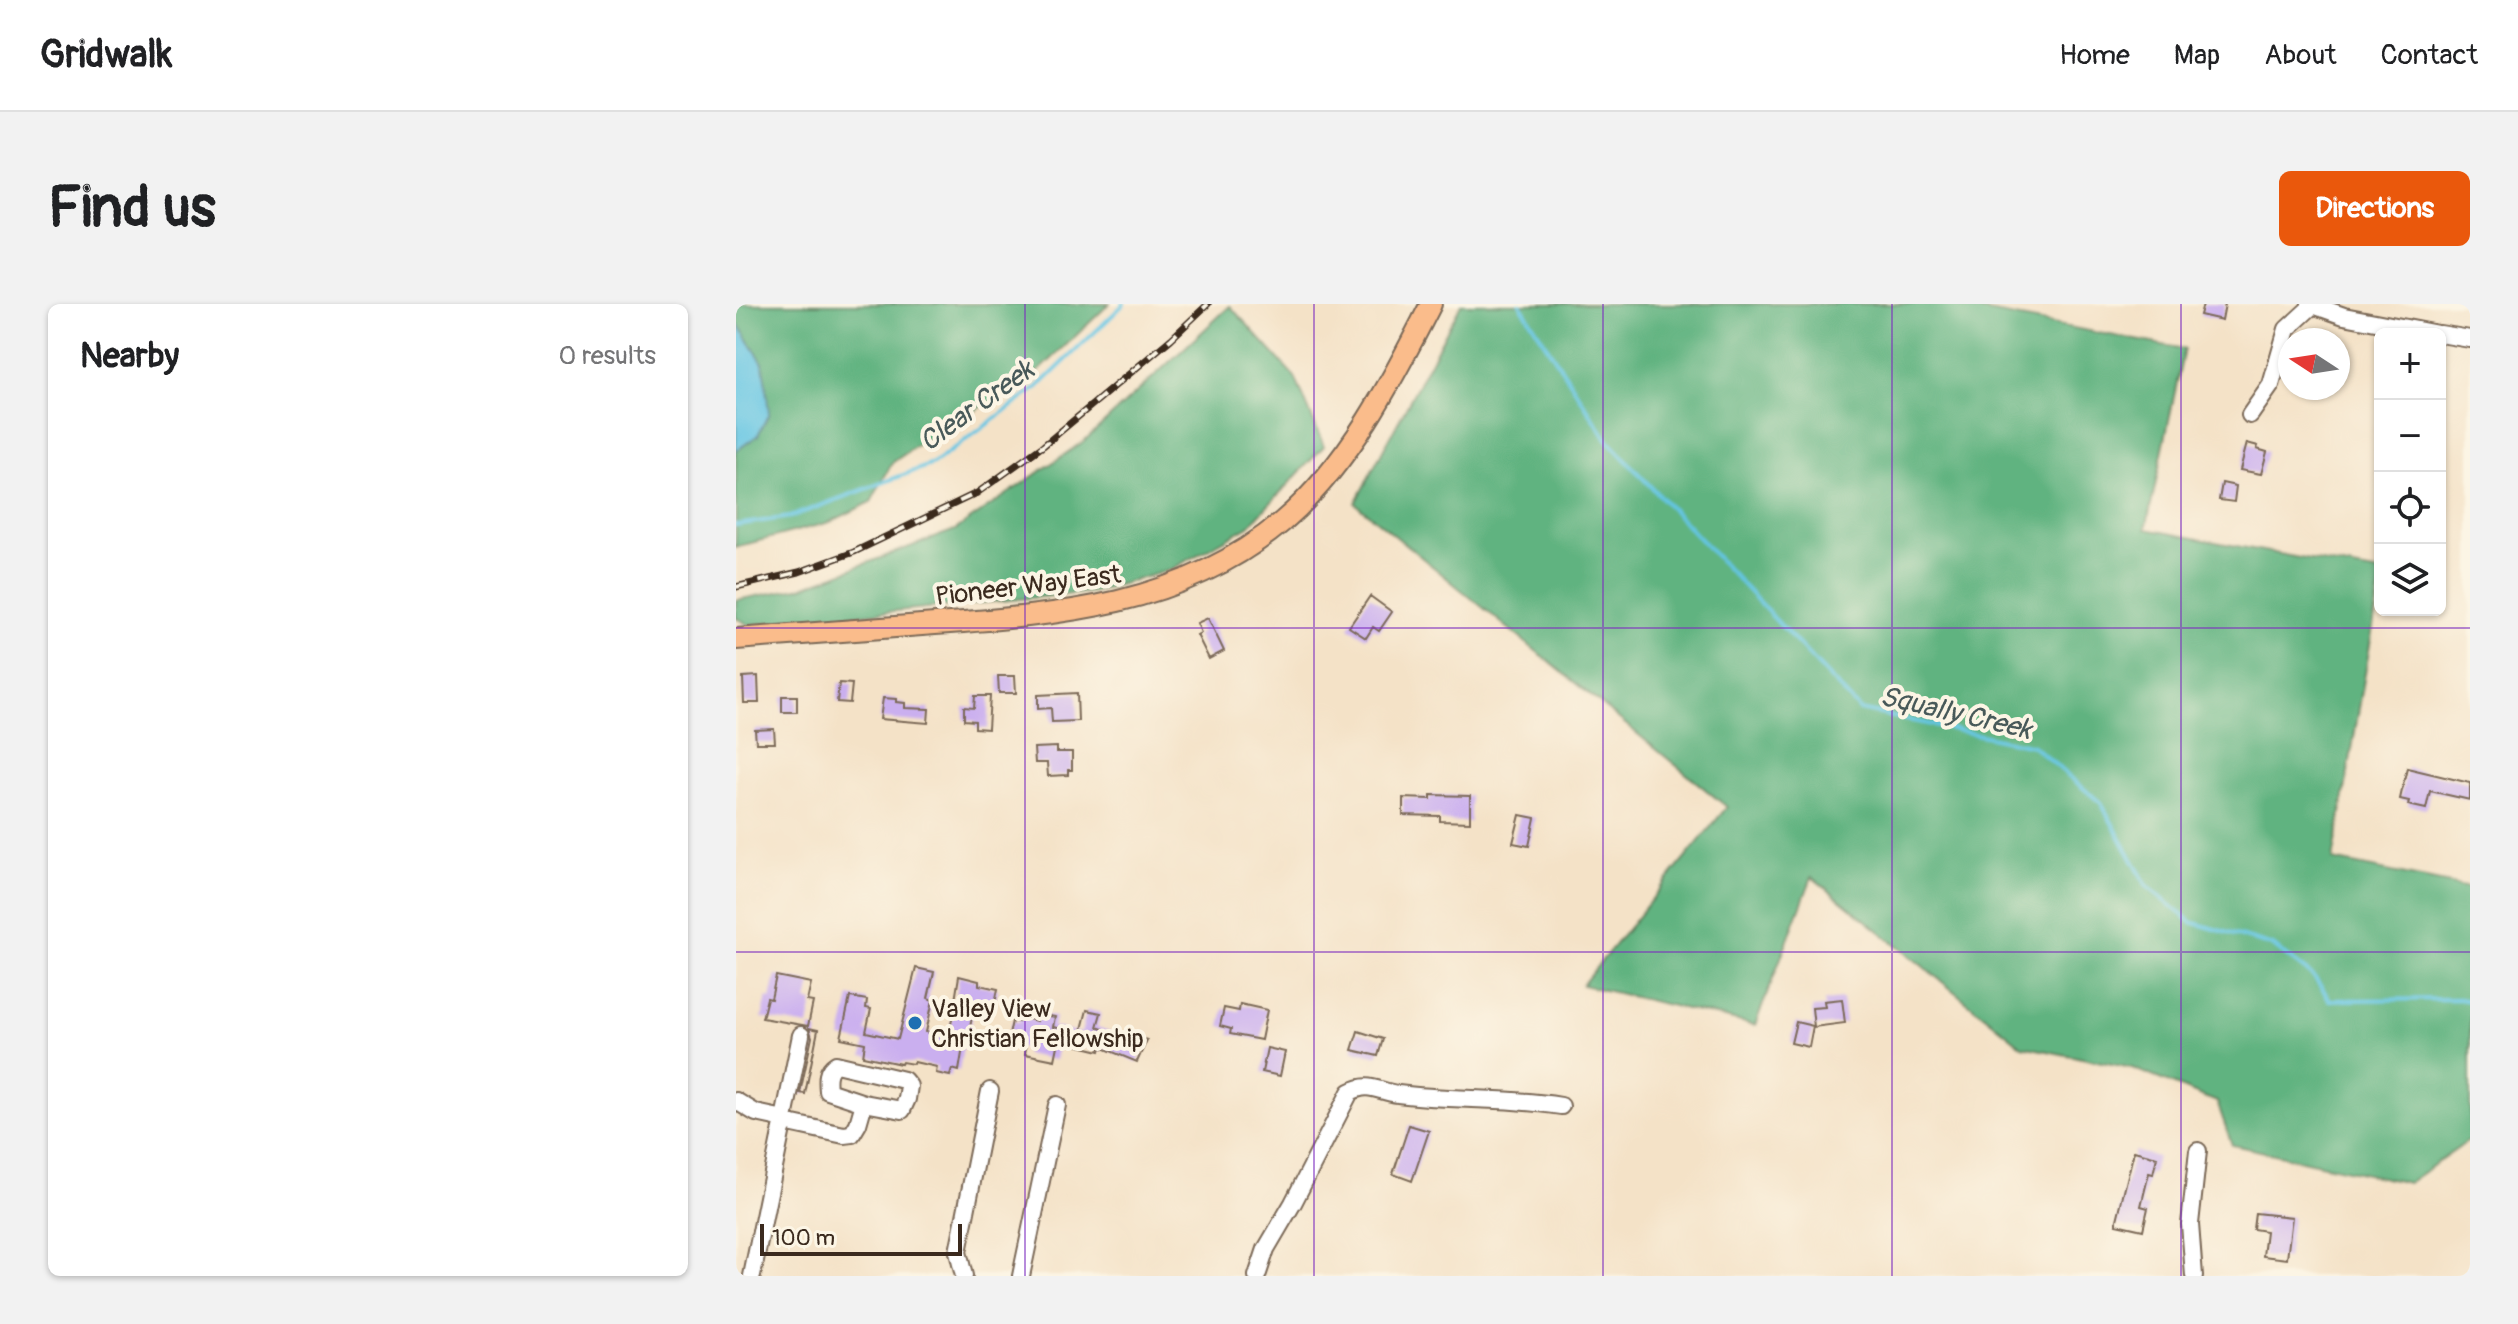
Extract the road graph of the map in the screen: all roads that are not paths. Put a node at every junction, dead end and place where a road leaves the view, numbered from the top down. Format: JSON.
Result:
{"nodes":[{"id":1,"x":1431,"y":304,"type":"edge"},
{"id":2,"x":2311,"y":305,"type":"edge"},
{"id":3,"x":2407,"y":328,"type":"edge"},
{"id":4,"x":2446,"y":335,"type":"edge"},
{"id":5,"x":2470,"y":339,"type":"edge"},
{"id":6,"x":2250,"y":415,"type":"dead end"},
{"id":7,"x":736,"y":639,"type":"edge"},
{"id":8,"x":801,"y":1035,"type":"dead end"},
{"id":9,"x":990,"y":1091,"type":"dead end"},
{"id":10,"x":736,"y":1101,"type":"edge"},
{"id":11,"x":864,"y":1103,"type":"junction"},
{"id":12,"x":1057,"y":1105,"type":"dead end"},
{"id":13,"x":1561,"y":1106,"type":"dead end"},
{"id":14,"x":784,"y":1120,"type":"junction"},
{"id":15,"x":2198,"y":1151,"type":"dead end"},
{"id":16,"x":752,"y":1276,"type":"edge"},
{"id":17,"x":964,"y":1276,"type":"edge"},
{"id":18,"x":1021,"y":1276,"type":"edge"},
{"id":19,"x":1257,"y":1276,"type":"edge"},
{"id":20,"x":2194,"y":1276,"type":"edge"}],
"edges":[{"from":1,"to":7,"type":"main road","name":"Pioneer Way East"},
{"from":2,"to":3,"type":"street"},
{"from":2,"to":6,"type":"street"},
{"from":4,"to":5,"type":"street"},
{"from":8,"to":14,"type":"street"},
{"from":9,"to":17,"type":"street"},
{"from":10,"to":14,"type":"street"},
{"from":11,"to":11,"type":"street"},
{"from":11,"to":14,"type":"street"},
{"from":12,"to":18,"type":"street"},
{"from":13,"to":19,"type":"street"},
{"from":14,"to":16,"type":"street"},
{"from":15,"to":20,"type":"street"}]}
